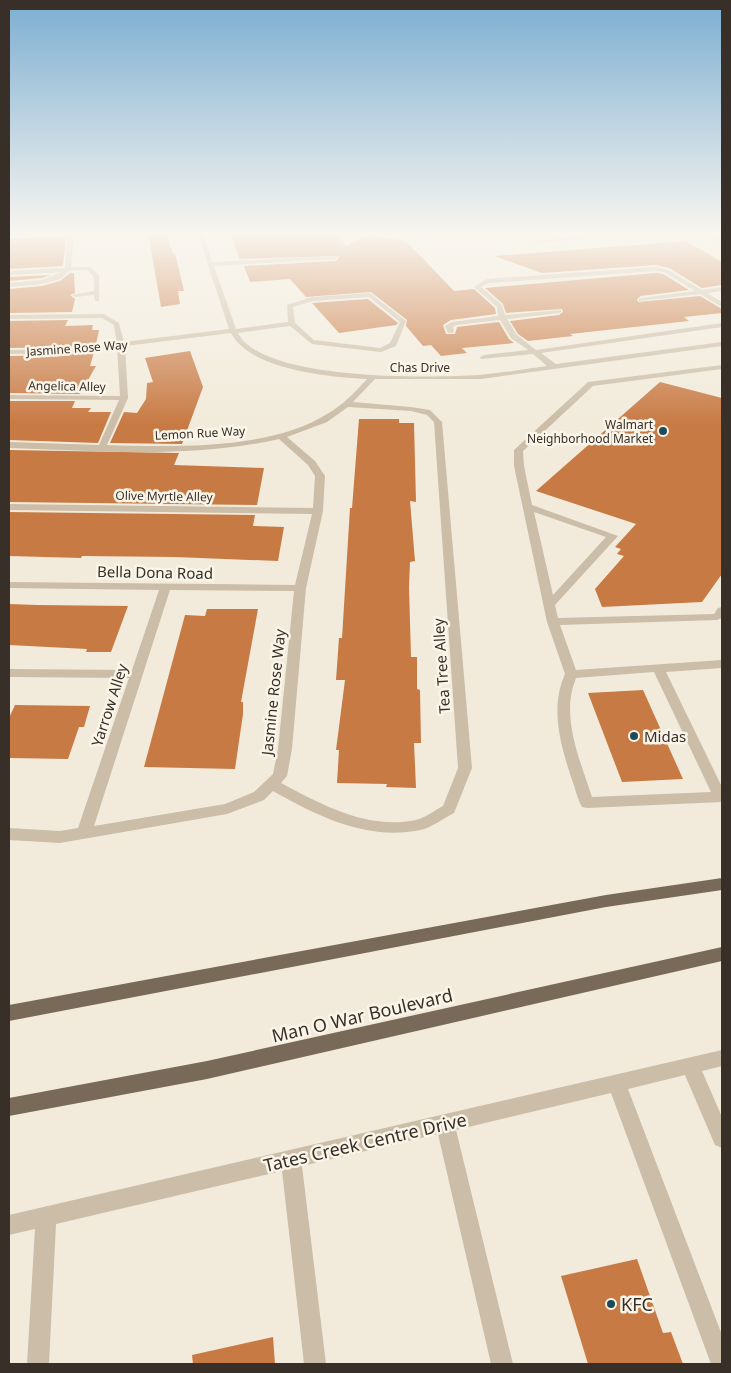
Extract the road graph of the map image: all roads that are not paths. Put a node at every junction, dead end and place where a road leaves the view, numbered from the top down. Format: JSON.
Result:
{"nodes":[{"id":1,"x":222,"y":296,"type":"edge"},
{"id":2,"x":354,"y":296,"type":"edge"},
{"id":3,"x":371,"y":296,"type":"edge"},
{"id":4,"x":488,"y":296,"type":"edge"},
{"id":5,"x":670,"y":296,"type":"edge"},
{"id":6,"x":708,"y":296,"type":"edge"},
{"id":7,"x":641,"y":300,"type":"dead end"},
{"id":8,"x":722,"y":305,"type":"edge"},
{"id":9,"x":559,"y":311,"type":"dead end"},
{"id":10,"x":9,"y":317,"type":"edge"},
{"id":11,"x":502,"y":317,"type":"junction"},
{"id":12,"x":292,"y":324,"type":"junction"},
{"id":13,"x":722,"y":325,"type":"edge"},
{"id":14,"x":234,"y":330,"type":"junction"},
{"id":15,"x":451,"y":331,"type":"dead end"},
{"id":16,"x":722,"y":344,"type":"edge"},
{"id":17,"x":121,"y":345,"type":"junction"},
{"id":18,"x":9,"y":352,"type":"edge"},
{"id":19,"x":535,"y":352,"type":"junction"},
{"id":20,"x":484,"y":357,"type":"dead end"},
{"id":21,"x":554,"y":367,"type":"junction"},
{"id":22,"x":722,"y":367,"type":"edge"},
{"id":23,"x":372,"y":378,"type":"junction"},
{"id":24,"x":9,"y":397,"type":"edge"},
{"id":25,"x":124,"y":398,"type":"junction"},
{"id":26,"x":348,"y":404,"type":"junction"},
{"id":27,"x":281,"y":436,"type":"junction"},
{"id":28,"x":9,"y":445,"type":"edge"},
{"id":29,"x":102,"y":447,"type":"junction"},
{"id":30,"x":9,"y":507,"type":"edge"},
{"id":31,"x":528,"y":507,"type":"junction"},
{"id":32,"x":318,"y":511,"type":"junction"},
{"id":33,"x":9,"y":585,"type":"edge"},
{"id":34,"x":165,"y":587,"type":"junction"},
{"id":35,"x":300,"y":588,"type":"junction"},
{"id":36,"x":549,"y":605,"type":"junction"},
{"id":37,"x":719,"y":613,"type":"edge"},
{"id":38,"x":553,"y":622,"type":"junction"},
{"id":39,"x":722,"y":628,"type":"edge"},
{"id":40,"x":722,"y":664,"type":"edge"},
{"id":41,"x":658,"y":668,"type":"junction"},
{"id":42,"x":9,"y":673,"type":"edge"},
{"id":43,"x":136,"y":674,"type":"junction"},
{"id":44,"x":571,"y":674,"type":"junction"},
{"id":45,"x":271,"y":784,"type":"junction"},
{"id":46,"x":84,"y":833,"type":"junction"},
{"id":47,"x":9,"y":834,"type":"edge"},
{"id":48,"x":722,"y":884,"type":"edge"},
{"id":49,"x":722,"y":954,"type":"edge"},
{"id":50,"x":9,"y":1012,"type":"edge"},
{"id":51,"x":722,"y":1058,"type":"edge"},
{"id":52,"x":690,"y":1066,"type":"junction"},
{"id":53,"x":617,"y":1083,"type":"junction"},
{"id":54,"x":9,"y":1107,"type":"edge"},
{"id":55,"x":445,"y":1123,"type":"junction"},
{"id":56,"x":722,"y":1138,"type":"edge"},
{"id":57,"x":291,"y":1159,"type":"junction"},
{"id":58,"x":46,"y":1217,"type":"junction"},
{"id":59,"x":9,"y":1225,"type":"edge"},
{"id":60,"x":38,"y":1364,"type":"edge"},
{"id":61,"x":315,"y":1364,"type":"edge"},
{"id":62,"x":502,"y":1364,"type":"edge"},
{"id":63,"x":722,"y":1364,"type":"edge"}],
"edges":[{"from":1,"to":14,"type":"street","name":"Chas Drive"},
{"from":2,"to":12,"type":"street"},
{"from":3,"to":12,"type":"street"},
{"from":4,"to":11,"type":"street"},
{"from":5,"to":7,"type":"street"},
{"from":6,"to":8,"type":"street"},
{"from":9,"to":11,"type":"street"},
{"from":10,"to":17,"type":"street"},
{"from":11,"to":15,"type":"street"},
{"from":11,"to":19,"type":"street"},
{"from":12,"to":14,"type":"street","name":"Jasmine Rose Way"},
{"from":13,"to":19,"type":"street"},
{"from":14,"to":17,"type":"street","name":"Jasmine Rose Way"},
{"from":14,"to":23,"type":"street","name":"Chas Drive"},
{"from":16,"to":21,"type":"street","name":"Chas Drive"},
{"from":17,"to":18,"type":"street","name":"Jasmine Rose Way"},
{"from":17,"to":25,"type":"street"},
{"from":19,"to":20,"type":"street"},
{"from":19,"to":21,"type":"street"},
{"from":21,"to":23,"type":"street","name":"Chas Drive"},
{"from":22,"to":31,"type":"street"},
{"from":23,"to":26,"type":"street","name":"Lemon Rue Way"},
{"from":24,"to":25,"type":"street","name":"Angelica Alley"},
{"from":25,"to":29,"type":"street"},
{"from":26,"to":27,"type":"street","name":"Lemon Rue Way"},
{"from":26,"to":45,"type":"street","name":"Tea Tree Alley"},
{"from":27,"to":29,"type":"street","name":"Lemon Rue Way"},
{"from":27,"to":32,"type":"street","name":"Jasmine Rose Way"},
{"from":28,"to":29,"type":"street","name":"Lemon Rue Way"},
{"from":30,"to":32,"type":"street","name":"Olive Myrtle Alley"},
{"from":31,"to":36,"type":"street"},
{"from":31,"to":36,"type":"street"},
{"from":32,"to":35,"type":"street","name":"Jasmine Rose Way"},
{"from":33,"to":34,"type":"street","name":"Bella Dona Road"},
{"from":34,"to":35,"type":"street","name":"Bella Dona Road"},
{"from":34,"to":43,"type":"street","name":"Yarrow Alley"},
{"from":35,"to":45,"type":"street","name":"Jasmine Rose Way"},
{"from":36,"to":38,"type":"street"},
{"from":37,"to":38,"type":"street"},
{"from":37,"to":39,"type":"street"},
{"from":38,"to":44,"type":"street"},
{"from":40,"to":41,"type":"street"},
{"from":41,"to":44,"type":"street"},
{"from":41,"to":44,"type":"street"},
{"from":42,"to":43,"type":"street"},
{"from":43,"to":46,"type":"street","name":"Yarrow Alley"},
{"from":45,"to":46,"type":"street","name":"Jasmine Rose Way"},
{"from":46,"to":47,"type":"street","name":"Jasmine Rose Way"},
{"from":48,"to":50,"type":"main road"},
{"from":49,"to":54,"type":"main road","name":"Man O War Boulevard"},
{"from":51,"to":52,"type":"street","name":"Tates Creek Centre Drive"},
{"from":52,"to":53,"type":"street","name":"Tates Creek Centre Drive"},
{"from":52,"to":56,"type":"street"},
{"from":53,"to":55,"type":"street","name":"Tates Creek Centre Drive"},
{"from":53,"to":63,"type":"street"},
{"from":55,"to":57,"type":"street","name":"Tates Creek Centre Drive"},
{"from":55,"to":62,"type":"street"},
{"from":57,"to":58,"type":"street","name":"Tates Creek Centre Drive"},
{"from":57,"to":61,"type":"street"},
{"from":58,"to":59,"type":"street","name":"Tates Creek Centre Drive"},
{"from":58,"to":60,"type":"street"}]}
